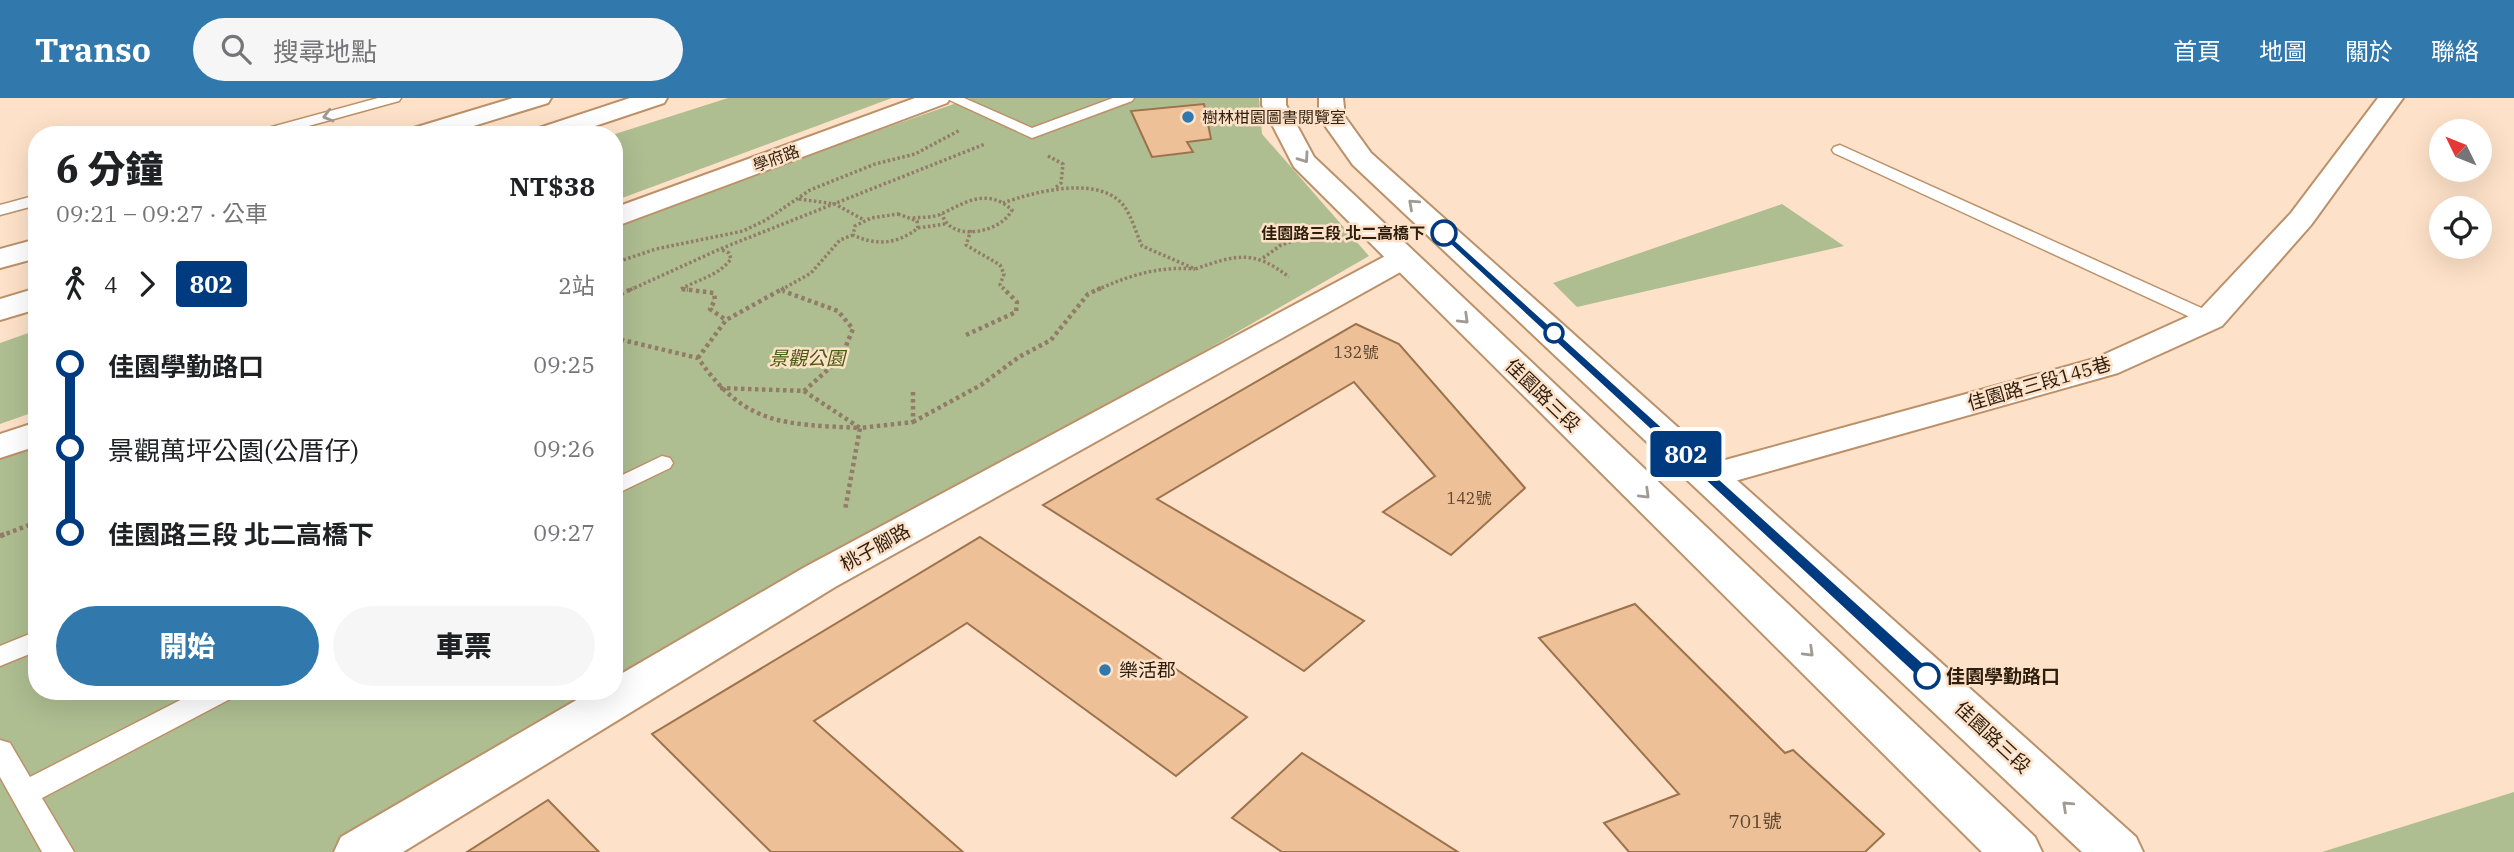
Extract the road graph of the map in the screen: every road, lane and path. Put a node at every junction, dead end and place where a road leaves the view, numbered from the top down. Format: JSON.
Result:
{"nodes":[{"id":1,"x":394,"y":98,"type":"edge"},
{"id":2,"x":539,"y":98,"type":"edge"},
{"id":3,"x":655,"y":98,"type":"edge"},
{"id":4,"x":938,"y":98,"type":"edge"},
{"id":5,"x":952,"y":98,"type":"edge"},
{"id":6,"x":1126,"y":98,"type":"edge"},
{"id":7,"x":1274,"y":98,"type":"edge"},
{"id":8,"x":1331,"y":98,"type":"edge"},
{"id":9,"x":2391,"y":98,"type":"edge"},
{"id":10,"x":997,"y":119,"type":"junction"},
{"id":11,"x":291,"y":126,"type":"edge"},
{"id":12,"x":446,"y":126,"type":"edge"},
{"id":13,"x":569,"y":126,"type":"edge"},
{"id":14,"x":1022,"y":130,"type":"junction"},
{"id":15,"x":1840,"y":150,"type":"dead end"},
{"id":16,"x":1044,"y":154,"type":"dead end"},
{"id":17,"x":1055,"y":189,"type":"junction"},
{"id":18,"x":798,"y":199,"type":"junction"},
{"id":19,"x":28,"y":202,"type":"edge"},
{"id":20,"x":1003,"y":203,"type":"junction"},
{"id":21,"x":835,"y":204,"type":"junction"},
{"id":22,"x":0,"y":210,"type":"edge"},
{"id":23,"x":942,"y":214,"type":"junction"},
{"id":24,"x":623,"y":215,"type":"edge"},
{"id":25,"x":912,"y":218,"type":"junction"},
{"id":26,"x":864,"y":219,"type":"junction"},
{"id":27,"x":946,"y":224,"type":"junction"},
{"id":28,"x":918,"y":228,"type":"junction"},
{"id":29,"x":971,"y":230,"type":"junction"},
{"id":30,"x":1320,"y":232,"type":"dead end"},
{"id":31,"x":853,"y":235,"type":"junction"},
{"id":32,"x":720,"y":249,"type":"junction"},
{"id":33,"x":28,"y":251,"type":"edge"},
{"id":34,"x":1262,"y":258,"type":"junction"},
{"id":35,"x":0,"y":259,"type":"edge"},
{"id":36,"x":1402,"y":259,"type":"junction"},
{"id":37,"x":623,"y":260,"type":"edge"},
{"id":38,"x":1195,"y":269,"type":"junction"},
{"id":39,"x":1289,"y":277,"type":"dead end"},
{"id":40,"x":783,"y":290,"type":"junction"},
{"id":41,"x":623,"y":293,"type":"edge"},
{"id":42,"x":28,"y":301,"type":"edge"},
{"id":43,"x":0,"y":310,"type":"edge"},
{"id":44,"x":2210,"y":319,"type":"junction"},
{"id":45,"x":726,"y":320,"type":"junction"},
{"id":46,"x":966,"y":335,"type":"dead end"},
{"id":47,"x":623,"y":342,"type":"edge"},
{"id":48,"x":698,"y":358,"type":"junction"},
{"id":49,"x":720,"y":388,"type":"junction"},
{"id":50,"x":913,"y":389,"type":"dead end"},
{"id":51,"x":804,"y":391,"type":"junction"},
{"id":52,"x":912,"y":422,"type":"junction"},
{"id":53,"x":860,"y":428,"type":"junction"},
{"id":54,"x":28,"y":436,"type":"edge"},
{"id":55,"x":0,"y":447,"type":"edge"},
{"id":56,"x":662,"y":463,"type":"dead end"},
{"id":57,"x":1710,"y":476,"type":"junction"},
{"id":58,"x":623,"y":483,"type":"edge"},
{"id":59,"x":845,"y":510,"type":"dead end"},
{"id":60,"x":28,"y":525,"type":"edge"},
{"id":61,"x":0,"y":536,"type":"edge"},
{"id":62,"x":28,"y":644,"type":"edge"},
{"id":63,"x":0,"y":657,"type":"edge"},
{"id":64,"x":623,"y":695,"type":"edge"},
{"id":65,"x":205,"y":700,"type":"edge"},
{"id":66,"x":614,"y":700,"type":"edge"},
{"id":67,"x":0,"y":751,"type":"edge"},
{"id":68,"x":24,"y":794,"type":"junction"},
{"id":69,"x":58,"y":852,"type":"edge"},
{"id":70,"x":359,"y":852,"type":"edge"},
{"id":71,"x":2015,"y":852,"type":"edge"},
{"id":72,"x":2118,"y":852,"type":"edge"}],
"edges":[{"from":1,"to":11,"type":"lane","one_way":true},
{"from":2,"to":12,"type":"main road"},
{"from":3,"to":13,"type":"main road"},
{"from":4,"to":24,"type":"main road","name":"學府路"},
{"from":5,"to":10,"type":"lane"},
{"from":6,"to":14,"type":"lane"},
{"from":7,"to":36,"type":"main road","name":"佳園路三段","one_way":true},
{"from":57,"to":8,"type":"main road","name":"佳園路三段","one_way":true},
{"from":9,"to":44,"type":"main road","name":"佳園路三段145巷"},
{"from":10,"to":14,"type":"lane"},
{"from":10,"to":18,"type":"path"},
{"from":14,"to":21,"type":"path"},
{"from":15,"to":44,"type":"lane"},
{"from":16,"to":17,"type":"path"},
{"from":17,"to":20,"type":"path"},
{"from":17,"to":38,"type":"path"},
{"from":18,"to":21,"type":"path"},
{"from":18,"to":37,"type":"path"},
{"from":19,"to":22,"type":"lane"},
{"from":20,"to":23,"type":"path"},
{"from":20,"to":29,"type":"path"},
{"from":21,"to":26,"type":"path"},
{"from":21,"to":32,"type":"path"},
{"from":23,"to":25,"type":"path"},
{"from":23,"to":27,"type":"path"},
{"from":25,"to":26,"type":"path"},
{"from":25,"to":28,"type":"path"},
{"from":26,"to":31,"type":"path"},
{"from":27,"to":28,"type":"path"},
{"from":27,"to":29,"type":"path"},
{"from":28,"to":31,"type":"path"},
{"from":29,"to":46,"type":"path"},
{"from":30,"to":34,"type":"path"},
{"from":31,"to":40,"type":"path"},
{"from":32,"to":41,"type":"path"},
{"from":32,"to":45,"type":"path"},
{"from":33,"to":35,"type":"main road"},
{"from":34,"to":38,"type":"path"},
{"from":34,"to":39,"type":"path"},
{"from":36,"to":64,"type":"main road","name":"桃子腳路"},
{"from":36,"to":71,"type":"main road","name":"佳園路三段","one_way":true},
{"from":38,"to":52,"type":"path"},
{"from":40,"to":45,"type":"path"},
{"from":40,"to":51,"type":"path"},
{"from":42,"to":43,"type":"main road"},
{"from":44,"to":57,"type":"main road","name":"佳園路三段145巷"},
{"from":45,"to":48,"type":"path"},
{"from":47,"to":48,"type":"path"},
{"from":48,"to":49,"type":"path"},
{"from":49,"to":51,"type":"path"},
{"from":49,"to":53,"type":"path"},
{"from":50,"to":52,"type":"path"},
{"from":51,"to":53,"type":"path"},
{"from":52,"to":53,"type":"path"},
{"from":53,"to":59,"type":"path"},
{"from":54,"to":55,"type":"main road"},
{"from":56,"to":58,"type":"lane"},
{"from":72,"to":57,"type":"main road","name":"佳園路三段","one_way":true},
{"from":60,"to":61,"type":"path"},
{"from":62,"to":63,"type":"lane"},
{"from":65,"to":68,"type":"lane"},
{"from":66,"to":70,"type":"main road","name":"桃子腳路"},
{"from":67,"to":68,"type":"lane"},
{"from":68,"to":69,"type":"lane"}]}
